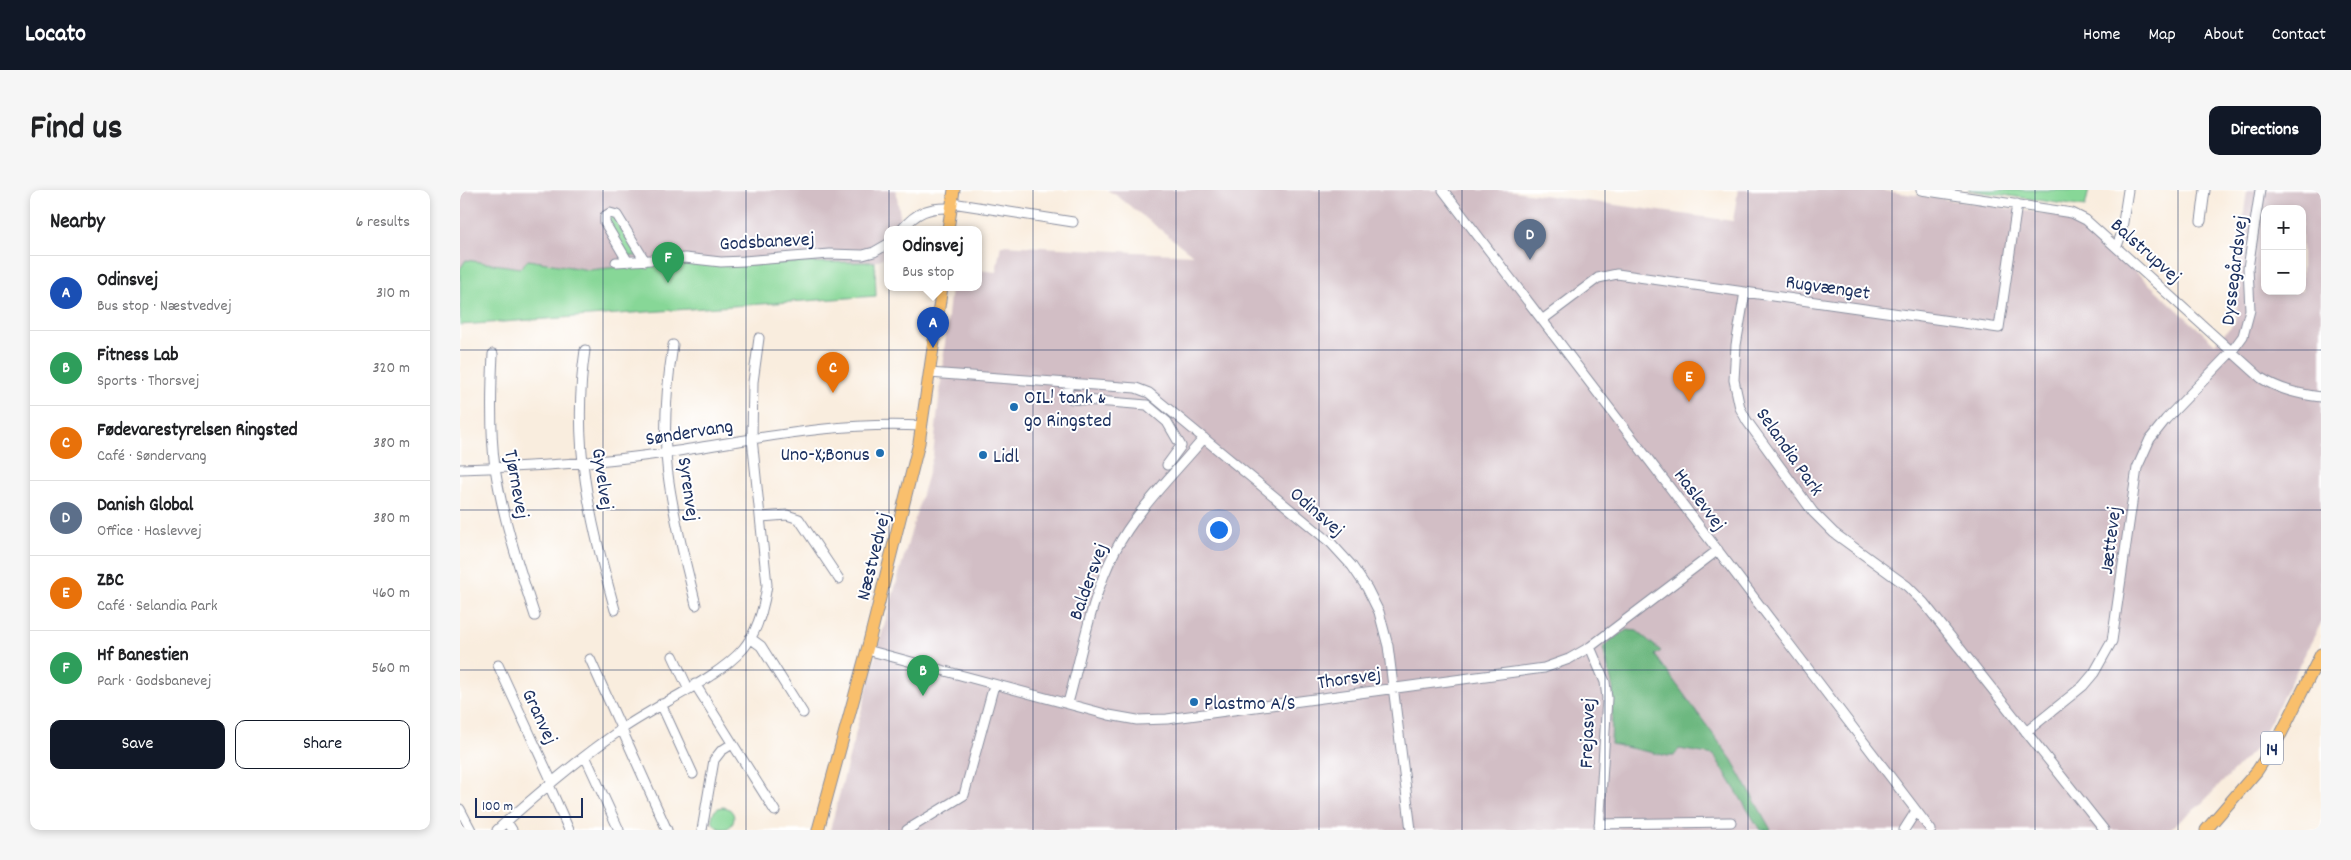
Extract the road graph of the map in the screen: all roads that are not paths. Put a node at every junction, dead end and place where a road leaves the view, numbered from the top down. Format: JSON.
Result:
{"nodes":[{"id":1,"x":954,"y":190,"type":"edge"},
{"id":2,"x":1442,"y":190,"type":"edge"},
{"id":3,"x":1921,"y":190,"type":"edge"},
{"id":4,"x":2128,"y":190,"type":"edge"},
{"id":5,"x":2205,"y":190,"type":"edge"},
{"id":6,"x":2260,"y":190,"type":"edge"},
{"id":7,"x":2017,"y":204,"type":"junction"},
{"id":8,"x":951,"y":206,"type":"junction"},
{"id":9,"x":2201,"y":221,"type":"dead end"},
{"id":10,"x":1073,"y":222,"type":"dead end"},
{"id":11,"x":905,"y":226,"type":"edge"},
{"id":12,"x":948,"y":226,"type":"edge"},
{"id":13,"x":884,"y":246,"type":"edge"},
{"id":14,"x":2117,"y":246,"type":"junction"},
{"id":15,"x":645,"y":261,"type":"junction"},
{"id":16,"x":616,"y":262,"type":"dead end"},
{"id":17,"x":628,"y":262,"type":"junction"},
{"id":18,"x":941,"y":291,"type":"edge"},
{"id":19,"x":1745,"y":292,"type":"junction"},
{"id":20,"x":1542,"y":320,"type":"junction"},
{"id":21,"x":760,"y":338,"type":"dead end"},
{"id":22,"x":673,"y":346,"type":"dead end"},
{"id":23,"x":585,"y":350,"type":"dead end"},
{"id":24,"x":2232,"y":351,"type":"junction"},
{"id":25,"x":494,"y":354,"type":"dead end"},
{"id":26,"x":929,"y":373,"type":"junction"},
{"id":27,"x":1069,"y":383,"type":"junction"},
{"id":28,"x":2321,"y":397,"type":"edge"},
{"id":29,"x":1167,"y":408,"type":"junction"},
{"id":30,"x":1160,"y":416,"type":"junction"},
{"id":31,"x":922,"y":426,"type":"junction"},
{"id":32,"x":752,"y":438,"type":"junction"},
{"id":33,"x":1204,"y":438,"type":"junction"},
{"id":34,"x":666,"y":452,"type":"junction"},
{"id":35,"x":582,"y":462,"type":"junction"},
{"id":36,"x":1167,"y":465,"type":"dead end"},
{"id":37,"x":496,"y":468,"type":"junction"},
{"id":38,"x":460,"y":469,"type":"edge"},
{"id":39,"x":760,"y":517,"type":"junction"},
{"id":40,"x":1718,"y":550,"type":"junction"},
{"id":41,"x":839,"y":579,"type":"dead end"},
{"id":42,"x":696,"y":605,"type":"dead end"},
{"id":43,"x":614,"y":610,"type":"dead end"},
{"id":44,"x":535,"y":616,"type":"dead end"},
{"id":45,"x":750,"y":638,"type":"junction"},
{"id":46,"x":1590,"y":647,"type":"junction"},
{"id":47,"x":867,"y":650,"type":"junction"},
{"id":48,"x":2321,"y":654,"type":"edge"},
{"id":49,"x":673,"y":656,"type":"dead end"},
{"id":50,"x":590,"y":659,"type":"dead end"},
{"id":51,"x":498,"y":666,"type":"dead end"},
{"id":52,"x":994,"y":685,"type":"junction"},
{"id":53,"x":691,"y":686,"type":"junction"},
{"id":54,"x":1394,"y":689,"type":"junction"},
{"id":55,"x":661,"y":704,"type":"junction"},
{"id":56,"x":1068,"y":704,"type":"junction"},
{"id":57,"x":803,"y":713,"type":"dead end"},
{"id":58,"x":622,"y":729,"type":"junction"},
{"id":59,"x":2026,"y":732,"type":"junction"},
{"id":60,"x":732,"y":744,"type":"junction"},
{"id":61,"x":585,"y":756,"type":"junction"},
{"id":62,"x":692,"y":774,"type":"dead end"},
{"id":63,"x":550,"y":783,"type":"junction"},
{"id":64,"x":460,"y":809,"type":"edge"},
{"id":65,"x":1916,"y":811,"type":"junction"},
{"id":66,"x":775,"y":812,"type":"dead end"},
{"id":67,"x":506,"y":822,"type":"junction"},
{"id":68,"x":1731,"y":822,"type":"dead end"},
{"id":69,"x":1599,"y":827,"type":"edge"},
{"id":70,"x":1908,"y":828,"type":"edge"},
{"id":71,"x":471,"y":830,"type":"edge"},
{"id":72,"x":498,"y":830,"type":"edge"},
{"id":73,"x":512,"y":830,"type":"edge"},
{"id":74,"x":569,"y":830,"type":"edge"},
{"id":75,"x":619,"y":830,"type":"edge"},
{"id":76,"x":667,"y":830,"type":"edge"},
{"id":77,"x":702,"y":830,"type":"edge"},
{"id":78,"x":818,"y":830,"type":"edge"},
{"id":79,"x":907,"y":830,"type":"edge"},
{"id":80,"x":1411,"y":830,"type":"edge"},
{"id":81,"x":1931,"y":830,"type":"edge"},
{"id":82,"x":2104,"y":830,"type":"edge"},
{"id":83,"x":2206,"y":830,"type":"edge"}],
"edges":[{"from":1,"to":8,"type":"main road"},
{"from":2,"to":20,"type":"street","name":"Haslevvej"},
{"from":3,"to":7,"type":"street","name":"Balstrupvej"},
{"from":4,"to":14,"type":"street"},
{"from":5,"to":9,"type":"street"},
{"from":6,"to":24,"type":"street","name":"Dyssegårdsvej"},
{"from":7,"to":14,"type":"street","name":"Balstrupvej"},
{"from":7,"to":19,"type":"street","name":"Rugvænget"},
{"from":8,"to":10,"type":"street"},
{"from":8,"to":11,"type":"street"},
{"from":8,"to":12,"type":"main road"},
{"from":13,"to":15,"type":"street","name":"Godsbanevej"},
{"from":14,"to":24,"type":"street","name":"Balstrupvej"},
{"from":15,"to":17,"type":"street","name":"Godsbanevej"},
{"from":15,"to":17,"type":"street"},
{"from":16,"to":17,"type":"street","name":"Godsbanevej"},
{"from":18,"to":26,"type":"main road","name":"Næstvedvej"},
{"from":19,"to":20,"type":"street","name":"Rugvænget"},
{"from":19,"to":59,"type":"street","name":"Selandia Park"},
{"from":20,"to":40,"type":"street","name":"Haslevvej"},
{"from":21,"to":32,"type":"street"},
{"from":22,"to":34,"type":"street","name":"Syrenvej"},
{"from":23,"to":35,"type":"street","name":"Gyvelvej"},
{"from":24,"to":28,"type":"street","name":"Balstrupvej"},
{"from":24,"to":59,"type":"street","name":"Jættevej"},
{"from":25,"to":37,"type":"street","name":"Tjørnevej"},
{"from":26,"to":27,"type":"street","name":"Odinsvej"},
{"from":26,"to":31,"type":"main road","name":"Næstvedvej"},
{"from":27,"to":29,"type":"street","name":"Odinsvej"},
{"from":27,"to":30,"type":"street"},
{"from":29,"to":30,"type":"street"},
{"from":29,"to":33,"type":"street","name":"Odinsvej"},
{"from":30,"to":36,"type":"street"},
{"from":31,"to":32,"type":"street","name":"Søndervang"},
{"from":31,"to":47,"type":"main road","name":"Næstvedvej"},
{"from":32,"to":34,"type":"street","name":"Søndervang"},
{"from":32,"to":39,"type":"street"},
{"from":33,"to":54,"type":"street","name":"Odinsvej"},
{"from":33,"to":56,"type":"street","name":"Baldersvej"},
{"from":34,"to":35,"type":"street","name":"Søndervang"},
{"from":34,"to":42,"type":"street","name":"Syrenvej"},
{"from":35,"to":37,"type":"street","name":"Søndervang"},
{"from":35,"to":43,"type":"street","name":"Gyvelvej"},
{"from":37,"to":38,"type":"street","name":"Søndervang"},
{"from":37,"to":44,"type":"street","name":"Tjørnevej"},
{"from":39,"to":41,"type":"street"},
{"from":39,"to":45,"type":"street"},
{"from":40,"to":46,"type":"street","name":"Thorsvej"},
{"from":40,"to":65,"type":"street","name":"Haslevvej"},
{"from":45,"to":53,"type":"street"},
{"from":45,"to":57,"type":"street"},
{"from":46,"to":54,"type":"street","name":"Thorsvej"},
{"from":46,"to":69,"type":"street","name":"Frejasvej"},
{"from":47,"to":52,"type":"street","name":"Thorsvej"},
{"from":47,"to":78,"type":"main road","name":"Næstvedvej"},
{"from":48,"to":83,"type":"main road","number":"14"},
{"from":49,"to":53,"type":"street"},
{"from":50,"to":58,"type":"street"},
{"from":51,"to":63,"type":"street","name":"Granvej"},
{"from":52,"to":56,"type":"street","name":"Thorsvej"},
{"from":52,"to":79,"type":"street"},
{"from":53,"to":55,"type":"street"},
{"from":53,"to":60,"type":"street"},
{"from":54,"to":56,"type":"street","name":"Thorsvej"},
{"from":54,"to":80,"type":"street","name":"Odinsvej"},
{"from":55,"to":58,"type":"street"},
{"from":55,"to":62,"type":"street"},
{"from":58,"to":61,"type":"street"},
{"from":58,"to":76,"type":"street"},
{"from":59,"to":82,"type":"street"},
{"from":60,"to":66,"type":"street"},
{"from":60,"to":77,"type":"street"},
{"from":61,"to":63,"type":"street"},
{"from":61,"to":75,"type":"street"},
{"from":63,"to":67,"type":"street"},
{"from":63,"to":74,"type":"street","name":"Granvej"},
{"from":64,"to":71,"type":"street"},
{"from":65,"to":70,"type":"street"},
{"from":65,"to":81,"type":"street","name":"Haslevvej"},
{"from":67,"to":72,"type":"street"},
{"from":67,"to":73,"type":"street"},
{"from":68,"to":69,"type":"street","name":"Frejasvej"}]}
